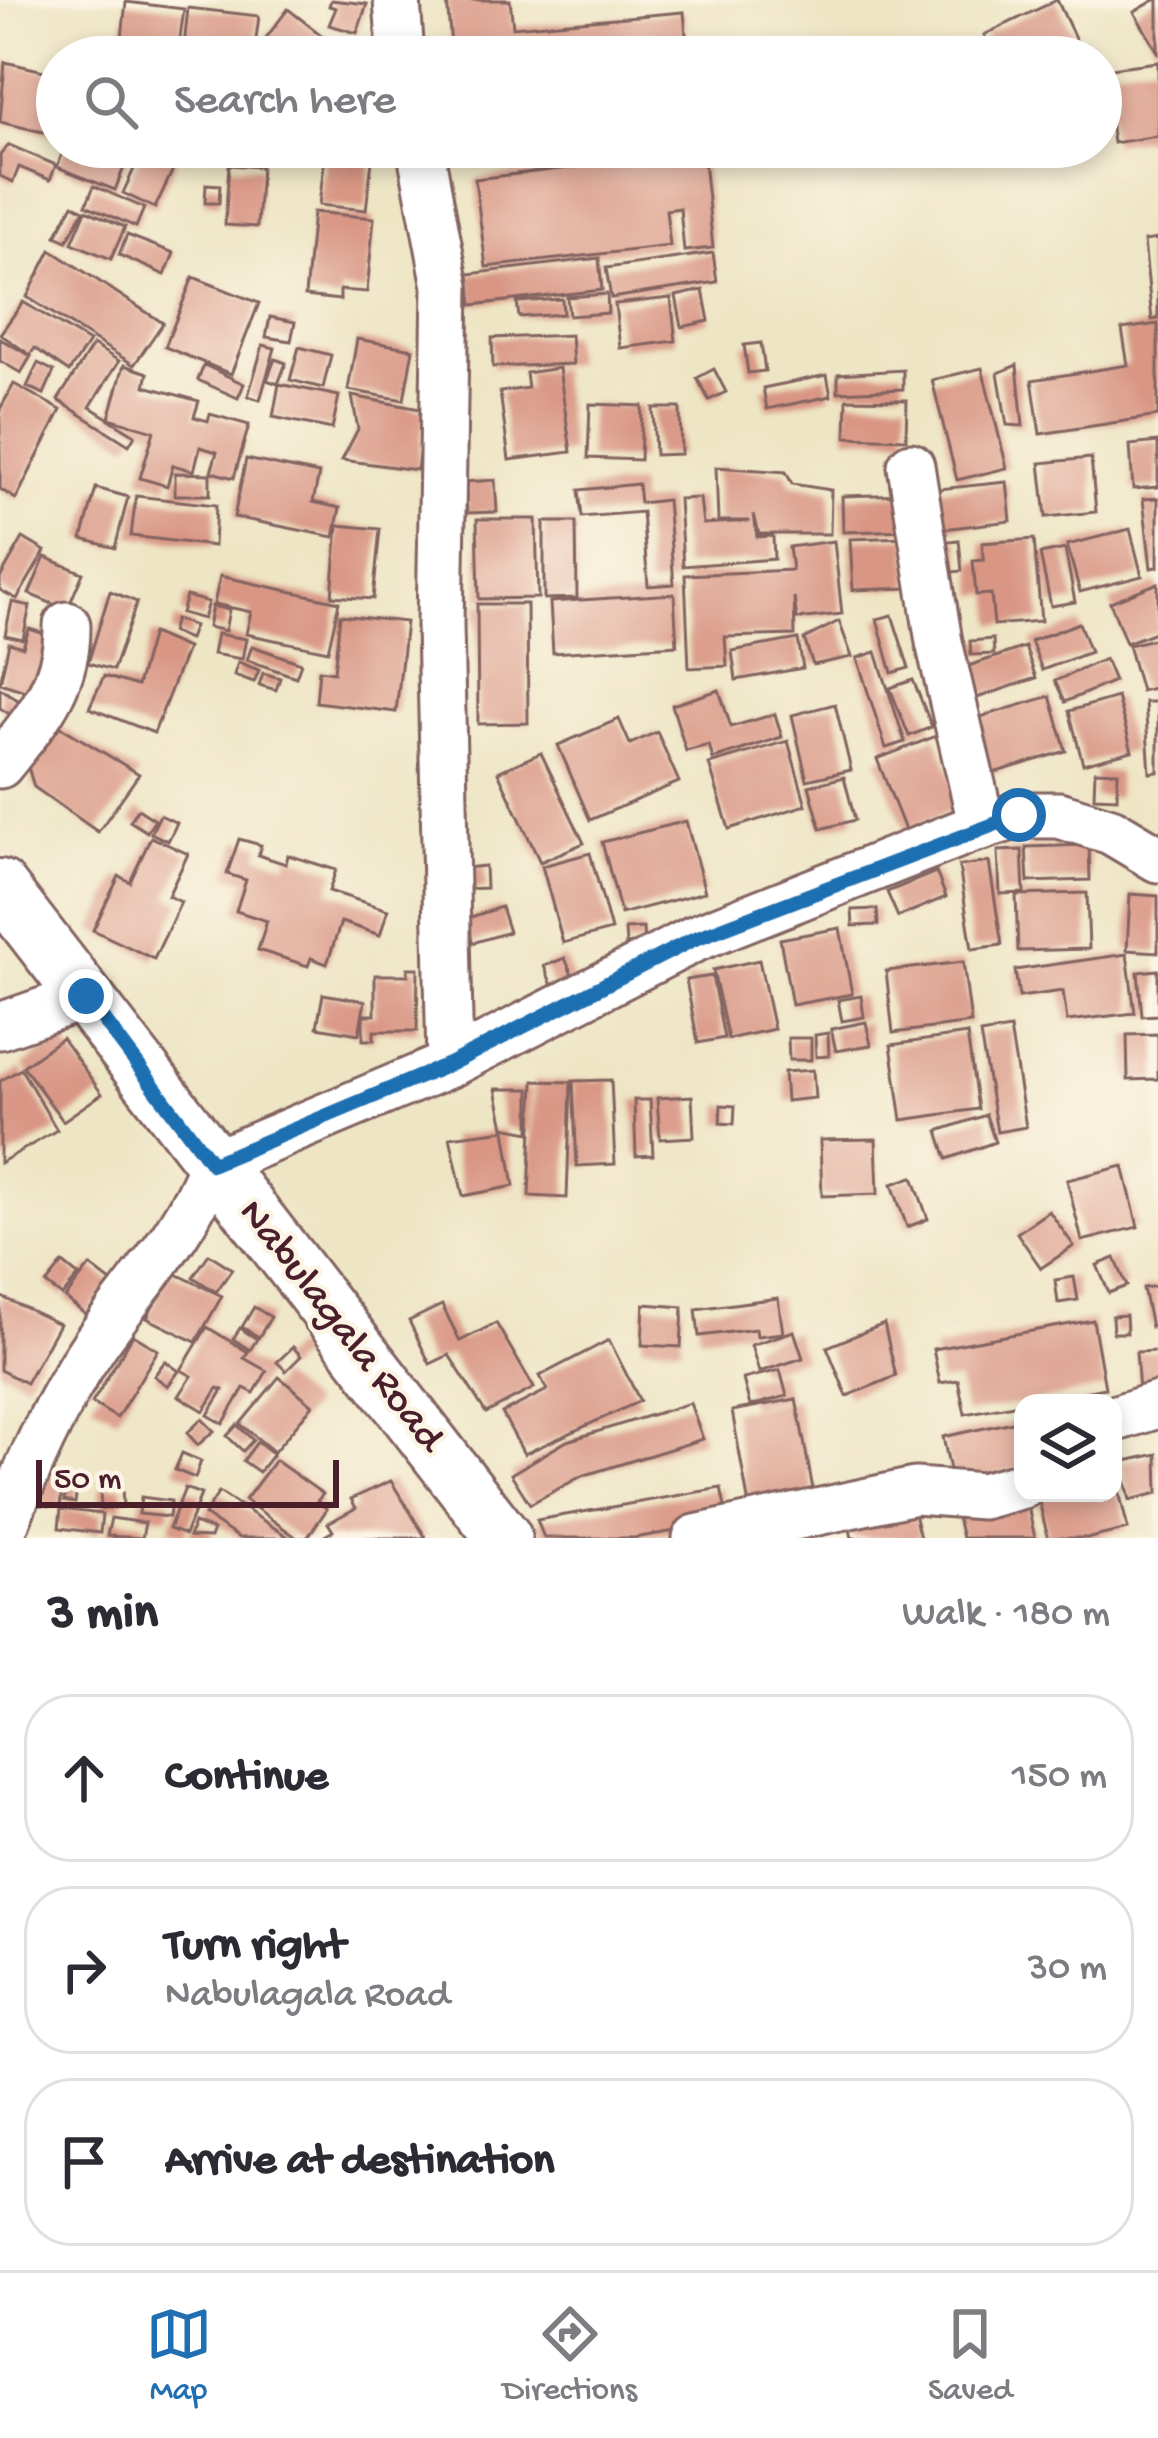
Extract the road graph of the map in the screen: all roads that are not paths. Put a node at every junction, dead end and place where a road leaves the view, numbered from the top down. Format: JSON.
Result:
{"nodes":[{"id":1,"x":398,"y":0,"type":"edge"},
{"id":2,"x":400,"y":36,"type":"edge"},
{"id":3,"x":424,"y":168,"type":"edge"},
{"id":4,"x":910,"y":466,"type":"dead end"},
{"id":5,"x":67,"y":625,"type":"dead end"},
{"id":6,"x":0,"y":765,"type":"edge"},
{"id":7,"x":982,"y":826,"type":"junction"},
{"id":8,"x":1158,"y":859,"type":"edge"},
{"id":9,"x":0,"y":886,"type":"edge"},
{"id":10,"x":86,"y":996,"type":"junction"},
{"id":11,"x":0,"y":1026,"type":"edge"},
{"id":12,"x":450,"y":1064,"type":"junction"},
{"id":13,"x":212,"y":1164,"type":"junction"},
{"id":14,"x":1158,"y":1406,"type":"edge"},
{"id":15,"x":1122,"y":1416,"type":"edge"},
{"id":16,"x":1014,"y":1487,"type":"edge"},
{"id":17,"x":0,"y":1538,"type":"edge"},
{"id":18,"x":504,"y":1538,"type":"edge"},
{"id":19,"x":696,"y":1538,"type":"edge"}],
"edges":[{"from":1,"to":2,"type":"street"},
{"from":3,"to":12,"type":"street"},
{"from":4,"to":7,"type":"street"},
{"from":5,"to":6,"type":"street"},
{"from":7,"to":8,"type":"street"},
{"from":7,"to":12,"type":"street"},
{"from":9,"to":10,"type":"street","name":"Nabulagala Road"},
{"from":10,"to":11,"type":"street"},
{"from":10,"to":13,"type":"street","name":"Nabulagala Road"},
{"from":12,"to":13,"type":"street"},
{"from":13,"to":17,"type":"street"},
{"from":13,"to":18,"type":"street","name":"Nabulagala Road"},
{"from":14,"to":15,"type":"street"},
{"from":16,"to":19,"type":"street"}]}
